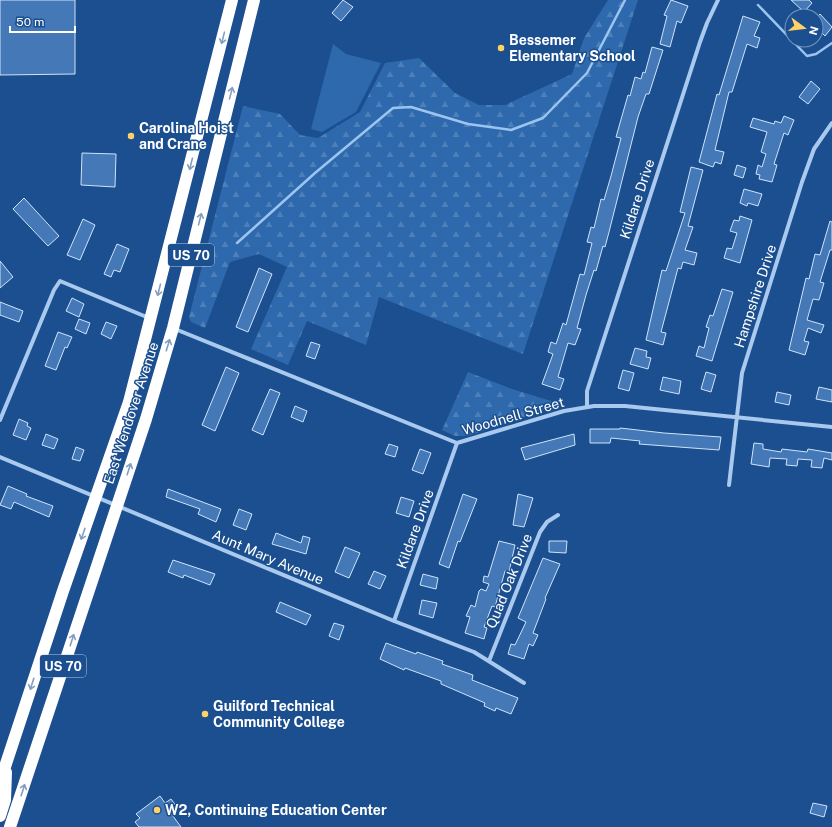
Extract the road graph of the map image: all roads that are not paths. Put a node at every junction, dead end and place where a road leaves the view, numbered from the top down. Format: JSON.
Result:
{"nodes":[{"id":1,"x":232,"y":0,"type":"edge"},
{"id":2,"x":254,"y":0,"type":"edge"},
{"id":3,"x":718,"y":0,"type":"edge"},
{"id":4,"x":832,"y":123,"type":"edge"},
{"id":5,"x":152,"y":318,"type":"junction"},
{"id":6,"x":173,"y":328,"type":"junction"},
{"id":7,"x":587,"y":407,"type":"junction"},
{"id":8,"x":736,"y":417,"type":"junction"},
{"id":9,"x":0,"y":420,"type":"edge"},
{"id":10,"x":832,"y":426,"type":"edge"},
{"id":11,"x":457,"y":443,"type":"junction"},
{"id":12,"x":0,"y":457,"type":"edge"},
{"id":13,"x":729,"y":485,"type":"dead end"},
{"id":14,"x":96,"y":497,"type":"junction"},
{"id":15,"x":117,"y":506,"type":"junction"},
{"id":16,"x":558,"y":515,"type":"dead end"},
{"id":17,"x":394,"y":621,"type":"junction"},
{"id":18,"x":489,"y":661,"type":"junction"},
{"id":19,"x":524,"y":683,"type":"dead end"},
{"id":20,"x":6,"y":763,"type":"junction"},
{"id":21,"x":0,"y":782,"type":"edge"},
{"id":22,"x":0,"y":816,"type":"edge"},
{"id":23,"x":10,"y":827,"type":"edge"}],
"edges":[{"from":1,"to":5,"type":"highway","name":"East Wendover Avenue","number":"US 70","one_way":true},
{"from":6,"to":2,"type":"highway","name":"East Wendover Avenue","number":"US 70","one_way":true},
{"from":3,"to":7,"type":"street","name":"Kildare Drive"},
{"from":4,"to":8,"type":"street","name":"Hampshire Drive"},
{"from":5,"to":9,"type":"street"},
{"from":5,"to":14,"type":"highway","name":"East Wendover Avenue","number":"US 70"},
{"from":6,"to":11,"type":"street","name":"Woodnell Street"},
{"from":15,"to":6,"type":"highway","name":"East Wendover Avenue","number":"US 70","one_way":true},
{"from":7,"to":8,"type":"street","name":"Woodnell Street"},
{"from":7,"to":11,"type":"street","name":"Woodnell Street"},
{"from":8,"to":10,"type":"street","name":"Woodnell Street"},
{"from":8,"to":13,"type":"street","name":"Hampshire Drive"},
{"from":11,"to":17,"type":"street","name":"Kildare Drive"},
{"from":12,"to":14,"type":"street","name":"Aunt Mary Avenue"},
{"from":14,"to":15,"type":"street","name":"Aunt Mary Avenue"},
{"from":14,"to":20,"type":"highway","name":"East Wendover Avenue","number":"US 70","one_way":true},
{"from":15,"to":17,"type":"street","name":"Aunt Mary Avenue"},
{"from":23,"to":15,"type":"highway","name":"East Wendover Avenue","number":"US 70","one_way":true},
{"from":16,"to":18,"type":"street","name":"Quad Oak Drive"},
{"from":17,"to":18,"type":"street","name":"Aunt Mary Avenue"},
{"from":18,"to":19,"type":"street","name":"Aunt Mary Avenue"},
{"from":20,"to":21,"type":"highway","name":"East Wendover Avenue","number":"US 70"},
{"from":20,"to":22,"type":"highway"}]}
